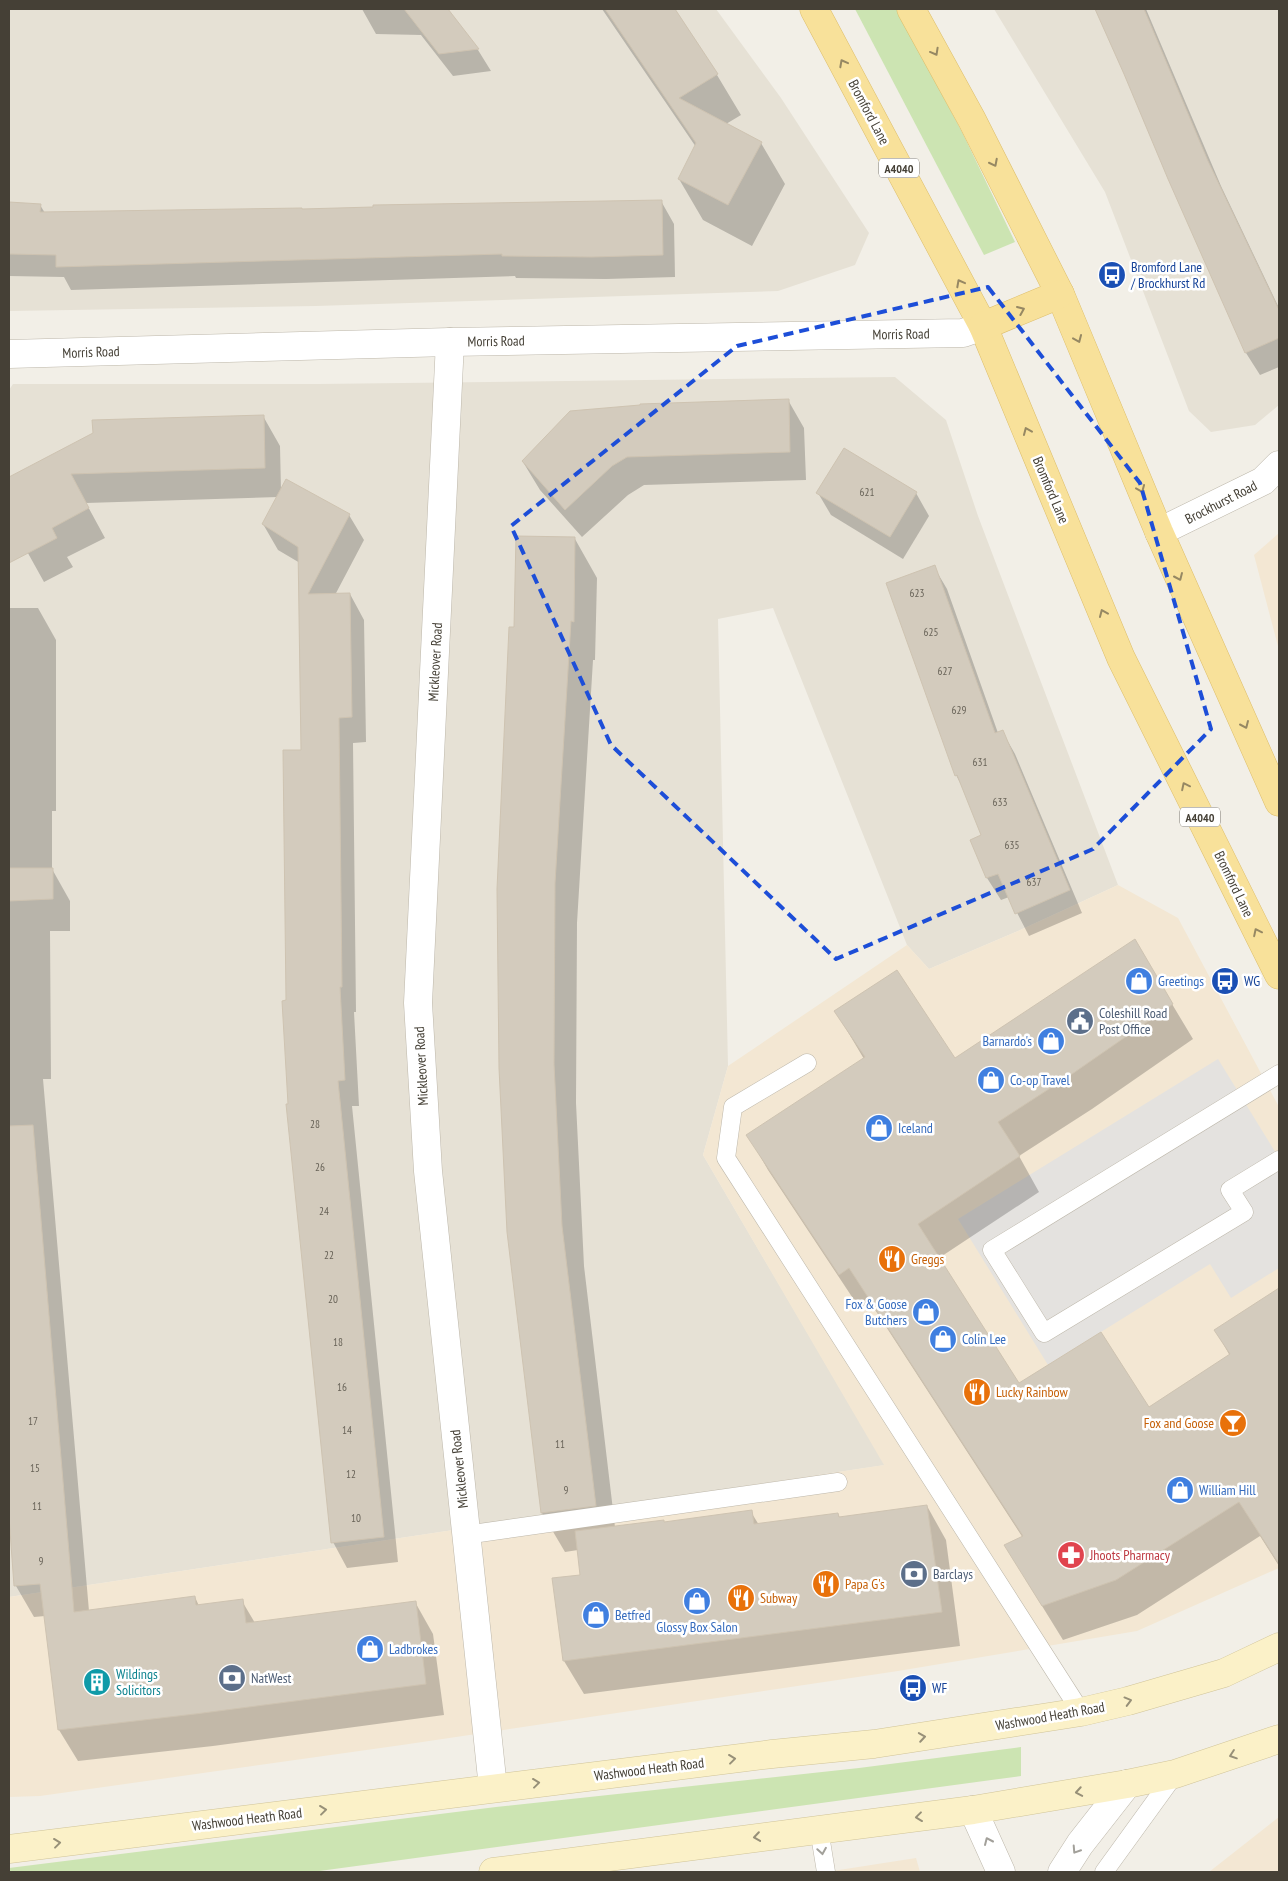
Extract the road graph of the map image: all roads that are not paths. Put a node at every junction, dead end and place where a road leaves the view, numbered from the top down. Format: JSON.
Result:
{"nodes":[{"id":1,"x":814,"y":9,"type":"edge"},
{"id":2,"x":911,"y":9,"type":"edge"},
{"id":3,"x":1060,"y":294,"type":"junction"},
{"id":4,"x":983,"y":326,"type":"junction"},
{"id":5,"x":450,"y":342,"type":"junction"},
{"id":6,"x":9,"y":354,"type":"edge"},
{"id":7,"x":1279,"y":465,"type":"edge"},
{"id":8,"x":1159,"y":532,"type":"junction"},
{"id":9,"x":1279,"y":802,"type":"edge"},
{"id":10,"x":1279,"y":975,"type":"edge"},
{"id":11,"x":807,"y":1063,"type":"dead end"},
{"id":12,"x":1279,"y":1074,"type":"edge"},
{"id":13,"x":1279,"y":1160,"type":"edge"},
{"id":14,"x":838,"y":1482,"type":"dead end"},
{"id":15,"x":465,"y":1535,"type":"junction"},
{"id":16,"x":1279,"y":1647,"type":"edge"},
{"id":17,"x":1080,"y":1712,"type":"junction"},
{"id":18,"x":1279,"y":1739,"type":"edge"},
{"id":19,"x":1175,"y":1774,"type":"junction"},
{"id":20,"x":1127,"y":1784,"type":"junction"},
{"id":21,"x":493,"y":1788,"type":"junction"},
{"id":22,"x":973,"y":1810,"type":"junction"},
{"id":23,"x":819,"y":1829,"type":"junction"},
{"id":24,"x":9,"y":1849,"type":"edge"},
{"id":25,"x":581,"y":1867,"type":"edge"},
{"id":26,"x":493,"y":1872,"type":"edge"},
{"id":27,"x":826,"y":1872,"type":"edge"},
{"id":28,"x":1001,"y":1872,"type":"edge"},
{"id":29,"x":1062,"y":1872,"type":"edge"},
{"id":30,"x":1104,"y":1872,"type":"edge"}],
"edges":[{"from":4,"to":1,"type":"main road","name":"Bromford Lane","number":"A4040","one_way":true},
{"from":2,"to":3,"type":"main road","one_way":true},
{"from":4,"to":3,"type":"main road","one_way":true},
{"from":3,"to":8,"type":"main road","one_way":true},
{"from":4,"to":5,"type":"street","name":"Morris Road"},
{"from":10,"to":4,"type":"main road","name":"Bromford Lane","number":"A4040","one_way":true},
{"from":5,"to":6,"type":"street","name":"Morris Road"},
{"from":5,"to":15,"type":"street","name":"Mickleover Road"},
{"from":7,"to":8,"type":"street","name":"Brockhurst Road"},
{"from":8,"to":9,"type":"main road","one_way":true},
{"from":11,"to":17,"type":"lane"},
{"from":12,"to":13,"type":"lane"},
{"from":14,"to":15,"type":"lane"},
{"from":15,"to":21,"type":"street","name":"Mickleover Road"},
{"from":17,"to":16,"type":"main road","name":"Washwood Heath Road","one_way":true},
{"from":21,"to":17,"type":"main road","name":"Washwood Heath Road","one_way":true},
{"from":18,"to":19,"type":"main road","one_way":true},
{"from":19,"to":20,"type":"main road"},
{"from":19,"to":30,"type":"lane"},
{"from":20,"to":22,"type":"main road","one_way":true},
{"from":20,"to":29,"type":"street","one_way":true},
{"from":24,"to":21,"type":"main road","name":"Washwood Heath Road","one_way":true},
{"from":22,"to":23,"type":"main road","one_way":true},
{"from":28,"to":22,"type":"street","one_way":true},
{"from":23,"to":25,"type":"main road","one_way":true},
{"from":23,"to":27,"type":"lane","one_way":true},
{"from":25,"to":26,"type":"main road"}]}
